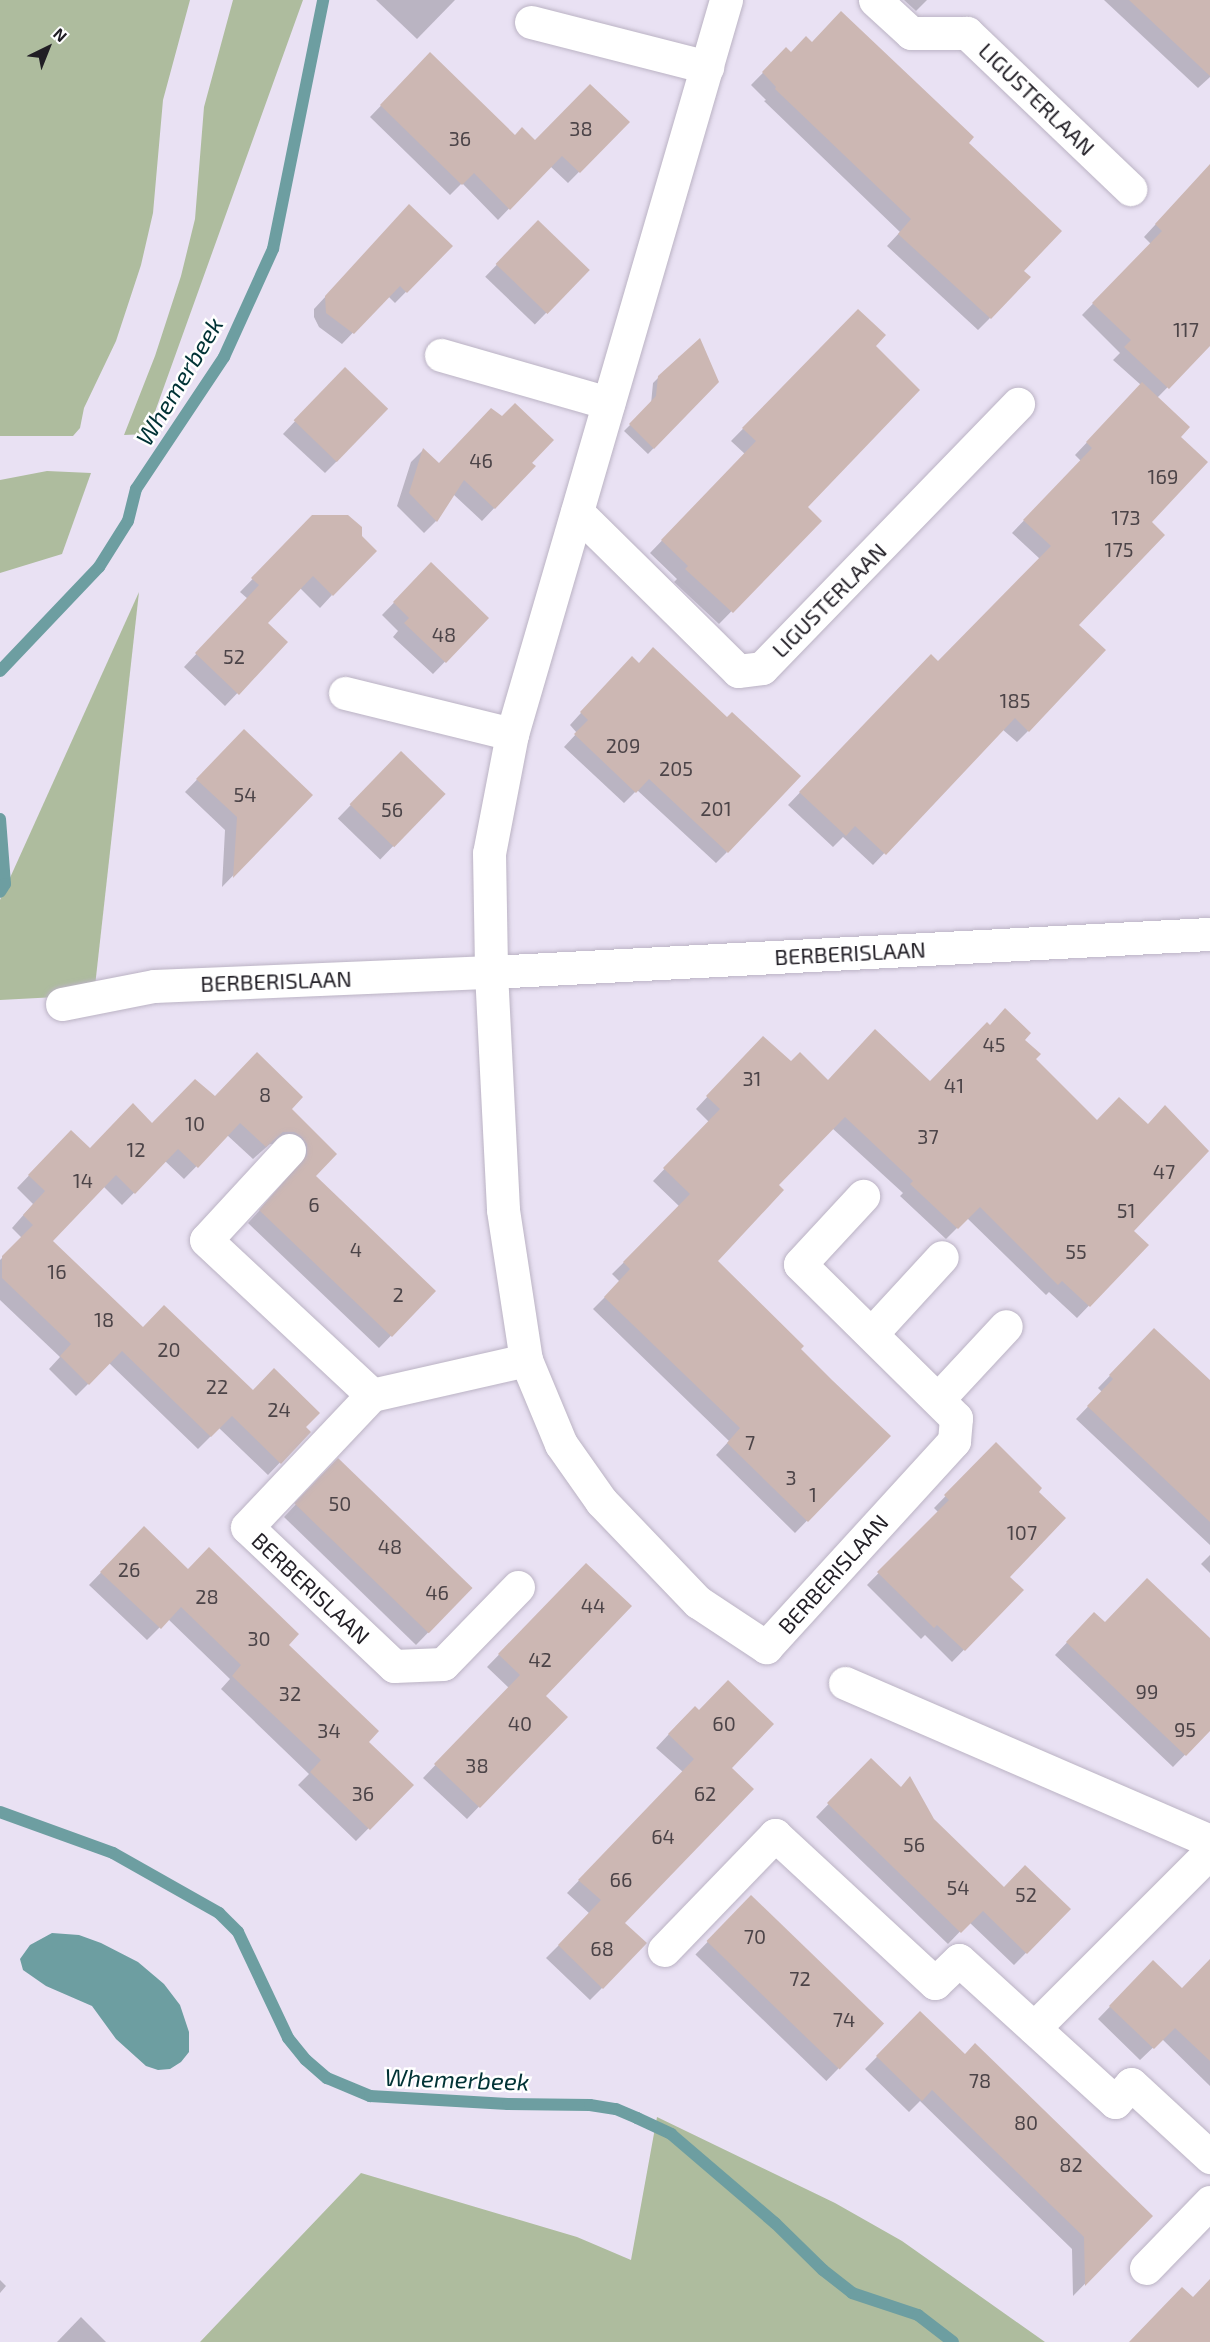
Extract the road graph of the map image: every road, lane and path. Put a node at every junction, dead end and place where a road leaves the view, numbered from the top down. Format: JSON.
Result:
{"nodes":[{"id":1,"x":726,"y":0,"type":"edge"},
{"id":2,"x":876,"y":0,"type":"edge"},
{"id":3,"x":531,"y":22,"type":"dead end"},
{"id":4,"x":707,"y":67,"type":"junction"},
{"id":5,"x":1130,"y":189,"type":"dead end"},
{"id":6,"x":441,"y":355,"type":"dead end"},
{"id":7,"x":608,"y":403,"type":"junction"},
{"id":8,"x":1018,"y":404,"type":"dead end"},
{"id":9,"x":578,"y":512,"type":"junction"},
{"id":10,"x":345,"y":693,"type":"dead end"},
{"id":11,"x":512,"y":734,"type":"junction"},
{"id":12,"x":1210,"y":934,"type":"edge"},
{"id":13,"x":491,"y":972,"type":"junction"},
{"id":14,"x":62,"y":1004,"type":"dead end"},
{"id":15,"x":289,"y":1150,"type":"dead end"},
{"id":16,"x":863,"y":1196,"type":"dead end"},
{"id":17,"x":942,"y":1257,"type":"dead end"},
{"id":18,"x":1006,"y":1326,"type":"dead end"},
{"id":19,"x":872,"y":1333,"type":"junction"},
{"id":20,"x":526,"y":1360,"type":"junction"},
{"id":21,"x":372,"y":1395,"type":"junction"},
{"id":22,"x":939,"y":1398,"type":"junction"},
{"id":23,"x":518,"y":1587,"type":"dead end"},
{"id":24,"x":845,"y":1683,"type":"dead end"},
{"id":25,"x":1210,"y":1841,"type":"edge"},
{"id":26,"x":1210,"y":1852,"type":"edge"},
{"id":27,"x":664,"y":1950,"type":"dead end"},
{"id":28,"x":1034,"y":2028,"type":"junction"},
{"id":29,"x":1210,"y":2157,"type":"edge"},
{"id":30,"x":1210,"y":2202,"type":"edge"},
{"id":31,"x":1146,"y":2268,"type":"dead end"}],
"edges":[{"from":1,"to":4,"type":"street"},
{"from":2,"to":5,"type":"street","name":"LIGUSTERLAAN"},
{"from":3,"to":4,"type":"street"},
{"from":4,"to":7,"type":"street"},
{"from":6,"to":7,"type":"street"},
{"from":7,"to":9,"type":"street"},
{"from":8,"to":9,"type":"street","name":"LIGUSTERLAAN"},
{"from":9,"to":11,"type":"street"},
{"from":10,"to":11,"type":"street"},
{"from":11,"to":13,"type":"street"},
{"from":12,"to":13,"type":"street","name":"BERBERISLAAN"},
{"from":13,"to":14,"type":"street","name":"BERBERISLAAN"},
{"from":13,"to":20,"type":"street","name":"BERBERISLAAN"},
{"from":15,"to":21,"type":"street"},
{"from":16,"to":19,"type":"street","name":"BERBERISLAAN"},
{"from":17,"to":19,"type":"street"},
{"from":18,"to":22,"type":"street"},
{"from":19,"to":22,"type":"street","name":"BERBERISLAAN"},
{"from":20,"to":21,"type":"street"},
{"from":20,"to":22,"type":"street","name":"BERBERISLAAN"},
{"from":21,"to":23,"type":"street","name":"BERBERISLAAN"},
{"from":24,"to":25,"type":"street"},
{"from":26,"to":28,"type":"street"},
{"from":27,"to":28,"type":"street"},
{"from":28,"to":29,"type":"street"},
{"from":30,"to":31,"type":"street"}]}
